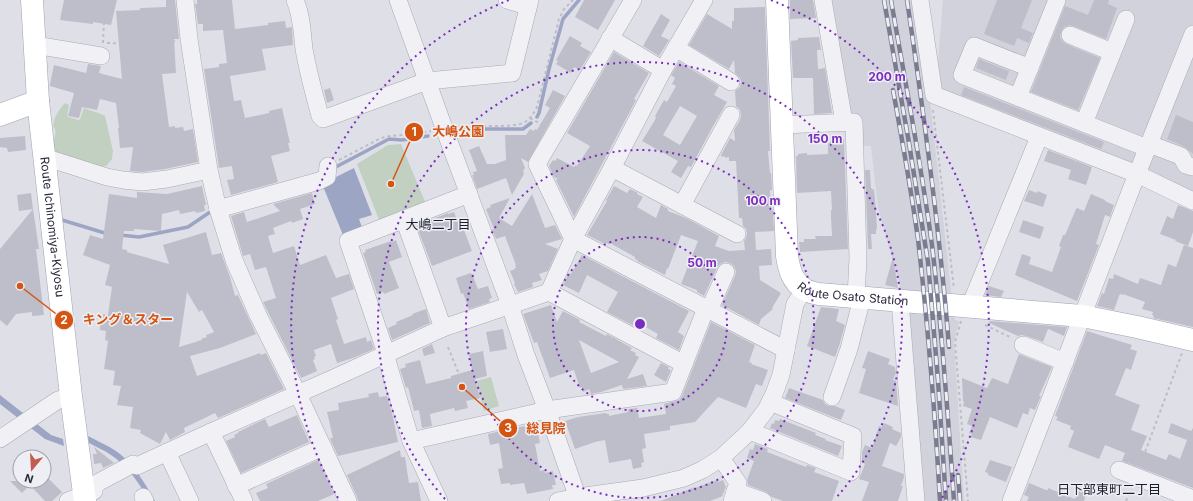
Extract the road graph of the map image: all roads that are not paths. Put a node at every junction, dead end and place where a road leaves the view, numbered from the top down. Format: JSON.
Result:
{"nodes":[{"id":1,"x":32,"y":0,"type":"edge"},
{"id":2,"x":185,"y":0,"type":"edge"},
{"id":3,"x":295,"y":0,"type":"edge"},
{"id":4,"x":398,"y":0,"type":"edge"},
{"id":5,"x":507,"y":0,"type":"edge"},
{"id":6,"x":633,"y":0,"type":"edge"},
{"id":7,"x":704,"y":0,"type":"edge"},
{"id":8,"x":777,"y":0,"type":"edge"},
{"id":9,"x":824,"y":0,"type":"edge"},
{"id":10,"x":920,"y":0,"type":"edge"},
{"id":11,"x":1057,"y":0,"type":"edge"},
{"id":12,"x":529,"y":3,"type":"edge"},
{"id":13,"x":1126,"y":19,"type":"dead end"},
{"id":14,"x":1059,"y":30,"type":"junction"},
{"id":15,"x":1193,"y":34,"type":"edge"},
{"id":16,"x":610,"y":38,"type":"junction"},
{"id":17,"x":35,"y":45,"type":"junction"},
{"id":18,"x":676,"y":48,"type":"junction"},
{"id":19,"x":1112,"y":52,"type":"junction"},
{"id":20,"x":101,"y":56,"type":"dead end"},
{"id":21,"x":1187,"y":66,"type":"edge"},
{"id":22,"x":1030,"y":68,"type":"junction"},
{"id":23,"x":663,"y":70,"type":"junction"},
{"id":24,"x":427,"y":81,"type":"junction"},
{"id":25,"x":731,"y":82,"type":"dead end"},
{"id":26,"x":1018,"y":97,"type":"junction"},
{"id":27,"x":38,"y":101,"type":"junction"},
{"id":28,"x":0,"y":115,"type":"edge"},
{"id":29,"x":730,"y":115,"type":"dead end"},
{"id":30,"x":844,"y":122,"type":"junction"},
{"id":31,"x":1084,"y":123,"type":"junction"},
{"id":32,"x":782,"y":125,"type":"junction"},
{"id":33,"x":1039,"y":136,"type":"junction"},
{"id":34,"x":1148,"y":146,"type":"junction"},
{"id":35,"x":44,"y":157,"type":"junction"},
{"id":36,"x":1193,"y":167,"type":"edge"},
{"id":37,"x":612,"y":168,"type":"junction"},
{"id":38,"x":328,"y":169,"type":"road end"},
{"id":39,"x":209,"y":170,"type":"junction"},
{"id":40,"x":1137,"y":174,"type":"junction"},
{"id":41,"x":469,"y":194,"type":"junction"},
{"id":42,"x":1193,"y":201,"type":"edge"},
{"id":43,"x":682,"y":205,"type":"junction"},
{"id":44,"x":218,"y":209,"type":"junction"},
{"id":45,"x":404,"y":219,"type":"junction"},
{"id":46,"x":737,"y":234,"type":"dead end"},
{"id":47,"x":573,"y":239,"type":"junction"},
{"id":48,"x":726,"y":272,"type":"dead end"},
{"id":49,"x":804,"y":290,"type":"junction"},
{"id":50,"x":549,"y":292,"type":"junction"},
{"id":51,"x":859,"y":298,"type":"junction"},
{"id":52,"x":900,"y":301,"type":"junction"},
{"id":53,"x":510,"y":305,"type":"junction"},
{"id":54,"x":970,"y":306,"type":"junction"},
{"id":55,"x":708,"y":309,"type":"junction"},
{"id":56,"x":1082,"y":316,"type":"junction"},
{"id":57,"x":443,"y":328,"type":"junction"},
{"id":58,"x":1190,"y":340,"type":"edge"},
{"id":59,"x":1023,"y":345,"type":"road end"},
{"id":60,"x":786,"y":350,"type":"junction"},
{"id":61,"x":386,"y":353,"type":"junction"},
{"id":62,"x":1065,"y":362,"type":"junction"},
{"id":63,"x":684,"y":364,"type":"junction"},
{"id":64,"x":298,"y":394,"type":"junction"},
{"id":65,"x":71,"y":396,"type":"junction"},
{"id":66,"x":832,"y":397,"type":"dead end"},
{"id":67,"x":770,"y":402,"type":"junction"},
{"id":68,"x":548,"y":410,"type":"junction"},
{"id":69,"x":211,"y":432,"type":"junction"},
{"id":70,"x":750,"y":432,"type":"junction"},
{"id":71,"x":0,"y":439,"type":"edge"},
{"id":72,"x":411,"y":440,"type":"junction"},
{"id":73,"x":323,"y":447,"type":"junction"},
{"id":74,"x":167,"y":452,"type":"junction"},
{"id":75,"x":721,"y":458,"type":"junction"},
{"id":76,"x":1119,"y":470,"type":"dead end"},
{"id":77,"x":236,"y":486,"type":"junction"},
{"id":78,"x":734,"y":496,"type":"edge"},
{"id":79,"x":79,"y":499,"type":"edge"},
{"id":80,"x":579,"y":499,"type":"edge"},
{"id":81,"x":1193,"y":499,"type":"edge"},
{"id":82,"x":345,"y":500,"type":"edge"},
{"id":83,"x":190,"y":501,"type":"edge"},
{"id":84,"x":244,"y":501,"type":"edge"},
{"id":85,"x":439,"y":501,"type":"edge"},
{"id":86,"x":558,"y":501,"type":"edge"},
{"id":87,"x":763,"y":501,"type":"edge"},
{"id":88,"x":916,"y":501,"type":"edge"},
{"id":89,"x":1011,"y":501,"type":"edge"}],
"edges":[{"from":1,"to":17,"type":"main road","name":"Route Ichinomiya-Kiyosu"},
{"from":2,"to":39,"type":"street"},
{"from":3,"to":24,"type":"street"},
{"from":4,"to":24,"type":"street"},
{"from":5,"to":12,"type":"street"},
{"from":6,"to":16,"type":"street"},
{"from":7,"to":18,"type":"street"},
{"from":8,"to":32,"type":"main road","name":"Route Osato Station"},
{"from":9,"to":30,"type":"street"},
{"from":10,"to":33,"type":"street"},
{"from":11,"to":14,"type":"street"},
{"from":12,"to":24,"type":"street"},
{"from":13,"to":19,"type":"street"},
{"from":14,"to":19,"type":"street"},
{"from":14,"to":22,"type":"street"},
{"from":15,"to":21,"type":"street"},
{"from":16,"to":23,"type":"street"},
{"from":16,"to":47,"type":"street"},
{"from":17,"to":20,"type":"street"},
{"from":17,"to":27,"type":"main road","name":"Route Ichinomiya-Kiyosu"},
{"from":18,"to":23,"type":"street"},
{"from":18,"to":25,"type":"street"},
{"from":19,"to":31,"type":"street"},
{"from":21,"to":34,"type":"street"},
{"from":22,"to":26,"type":"street"},
{"from":22,"to":26,"type":"street"},
{"from":23,"to":37,"type":"street"},
{"from":24,"to":41,"type":"street"},
{"from":26,"to":31,"type":"street"},
{"from":27,"to":28,"type":"main road"},
{"from":27,"to":35,"type":"main road","name":"Route Ichinomiya-Kiyosu"},
{"from":29,"to":43,"type":"street"},
{"from":30,"to":32,"type":"street"},
{"from":30,"to":51,"type":"street"},
{"from":31,"to":34,"type":"street"},
{"from":32,"to":49,"type":"main road","name":"Route Osato Station"},
{"from":33,"to":40,"type":"street"},
{"from":33,"to":54,"type":"street"},
{"from":34,"to":36,"type":"street"},
{"from":34,"to":40,"type":"street"},
{"from":35,"to":39,"type":"street"},
{"from":35,"to":65,"type":"main road","name":"Route Ichinomiya-Kiyosu"},
{"from":37,"to":43,"type":"street"},
{"from":37,"to":47,"type":"street"},
{"from":38,"to":44,"type":"street"},
{"from":39,"to":44,"type":"street"},
{"from":40,"to":42,"type":"street"},
{"from":40,"to":56,"type":"street"},
{"from":41,"to":45,"type":"street"},
{"from":41,"to":53,"type":"street"},
{"from":43,"to":46,"type":"street"},
{"from":44,"to":64,"type":"street"},
{"from":45,"to":57,"type":"street"},
{"from":45,"to":61,"type":"street"},
{"from":47,"to":50,"type":"street"},
{"from":47,"to":55,"type":"street"},
{"from":48,"to":55,"type":"street"},
{"from":49,"to":51,"type":"main road","name":"Route Osato Station"},
{"from":49,"to":60,"type":"street"},
{"from":50,"to":53,"type":"street"},
{"from":50,"to":63,"type":"street"},
{"from":51,"to":52,"type":"main road","name":"Route Osato Station"},
{"from":51,"to":66,"type":"street"},
{"from":52,"to":54,"type":"main road","name":"Route Osato Station"},
{"from":52,"to":88,"type":"street"},
{"from":53,"to":57,"type":"street"},
{"from":53,"to":68,"type":"street"},
{"from":54,"to":56,"type":"main road","name":"Route Osato Station"},
{"from":55,"to":60,"type":"street"},
{"from":55,"to":63,"type":"street"},
{"from":56,"to":58,"type":"main road","name":"Route Osato Station"},
{"from":56,"to":62,"type":"street"},
{"from":57,"to":61,"type":"street"},
{"from":59,"to":62,"type":"street"},
{"from":60,"to":67,"type":"street"},
{"from":61,"to":64,"type":"street"},
{"from":61,"to":72,"type":"street"},
{"from":62,"to":89,"type":"street"},
{"from":63,"to":68,"type":"street"},
{"from":64,"to":69,"type":"street"},
{"from":64,"to":73,"type":"street"},
{"from":65,"to":71,"type":"street"},
{"from":65,"to":79,"type":"main road","name":"Route Ichinomiya-Kiyosu"},
{"from":67,"to":70,"type":"street"},
{"from":67,"to":70,"type":"street"},
{"from":68,"to":72,"type":"street"},
{"from":68,"to":80,"type":"street"},
{"from":69,"to":74,"type":"street"},
{"from":69,"to":77,"type":"street"},
{"from":70,"to":75,"type":"street"},
{"from":72,"to":85,"type":"street"},
{"from":73,"to":77,"type":"street"},
{"from":73,"to":82,"type":"street"},
{"from":74,"to":79,"type":"street"},
{"from":74,"to":83,"type":"street"},
{"from":75,"to":78,"type":"street"},
{"from":75,"to":80,"type":"street"},
{"from":76,"to":81,"type":"street"},
{"from":77,"to":84,"type":"street"},
{"from":78,"to":87,"type":"street"},
{"from":80,"to":86,"type":"street"}]}
